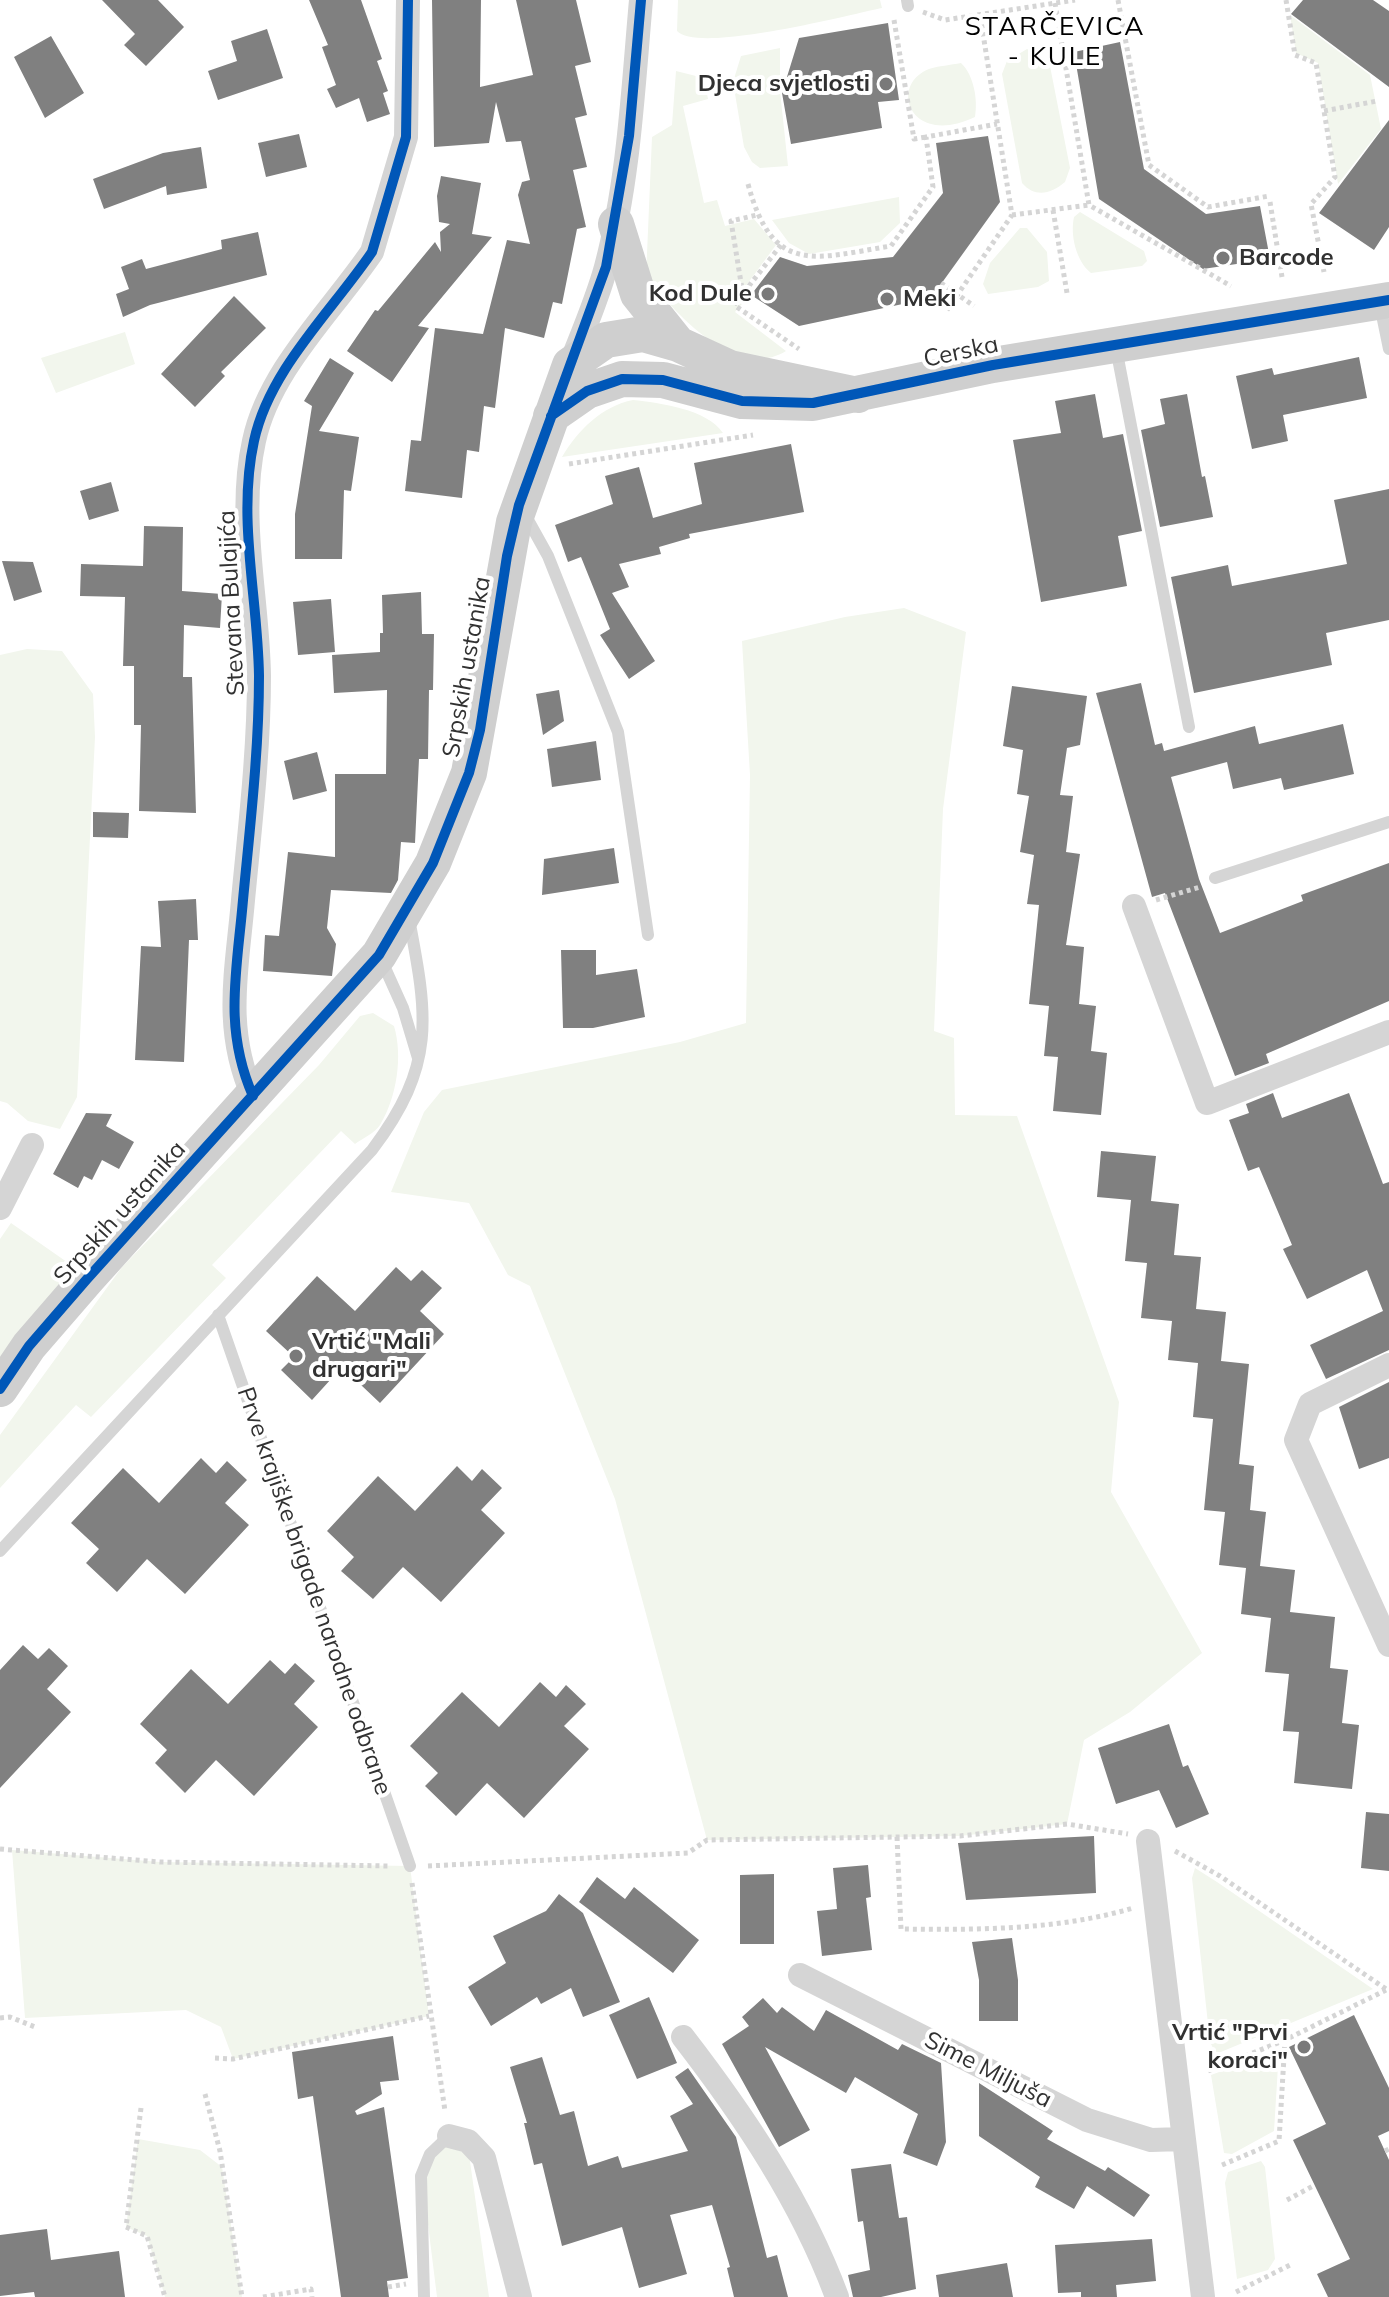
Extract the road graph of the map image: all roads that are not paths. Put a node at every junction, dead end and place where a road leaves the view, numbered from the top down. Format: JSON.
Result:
{"nodes":[{"id":1,"x":408,"y":0,"type":"edge"},
{"id":2,"x":641,"y":0,"type":"edge"},
{"id":3,"x":616,"y":224,"type":"junction"},
{"id":4,"x":1384,"y":301,"type":"edge"},
{"id":5,"x":678,"y":344,"type":"junction"},
{"id":6,"x":1116,"y":345,"type":"junction"},
{"id":7,"x":1389,"y":349,"type":"edge"},
{"id":8,"x":570,"y":365,"type":"junction"},
{"id":9,"x":858,"y":395,"type":"junction"},
{"id":10,"x":551,"y":416,"type":"junction"},
{"id":11,"x":519,"y":505,"type":"junction"},
{"id":12,"x":1189,"y":727,"type":"dead end"},
{"id":13,"x":1389,"y":822,"type":"edge"},
{"id":14,"x":1215,"y":878,"type":"road end"},
{"id":15,"x":1134,"y":906,"type":"road end"},
{"id":16,"x":407,"y":911,"type":"junction"},
{"id":17,"x":648,"y":935,"type":"dead end"},
{"id":18,"x":379,"y":955,"type":"junction"},
{"id":19,"x":1389,"y":1032,"type":"edge"},
{"id":20,"x":419,"y":1061,"type":"junction"},
{"id":21,"x":253,"y":1096,"type":"junction"},
{"id":22,"x":32,"y":1145,"type":"dead end"},
{"id":23,"x":0,"y":1208,"type":"edge"},
{"id":24,"x":218,"y":1315,"type":"junction"},
{"id":25,"x":1389,"y":1365,"type":"edge"},
{"id":26,"x":0,"y":1389,"type":"edge"},
{"id":27,"x":0,"y":1551,"type":"edge"},
{"id":28,"x":1389,"y":1643,"type":"edge"},
{"id":29,"x":1148,"y":1841,"type":"road end"},
{"id":30,"x":410,"y":1866,"type":"road end"},
{"id":31,"x":800,"y":1975,"type":"dead end"},
{"id":32,"x":683,"y":2037,"type":"dead end"},
{"id":33,"x":449,"y":2136,"type":"joint"},
{"id":34,"x":1182,"y":2139,"type":"junction"},
{"id":35,"x":424,"y":2297,"type":"edge"},
{"id":36,"x":520,"y":2297,"type":"edge"},
{"id":37,"x":837,"y":2297,"type":"edge"},
{"id":38,"x":1203,"y":2297,"type":"edge"}],
"edges":[{"from":1,"to":21,"type":"street","name":"Stevana Bulajića"},
{"from":2,"to":3,"type":"street","name":"Srpskih ustanika"},
{"from":3,"to":5,"type":"street"},
{"from":3,"to":8,"type":"street","name":"Srpskih ustanika"},
{"from":4,"to":6,"type":"street","name":"Cerska"},
{"from":4,"to":7,"type":"lane"},
{"from":5,"to":8,"type":"street","name":"Cerska"},
{"from":5,"to":9,"type":"street","name":"Cerska"},
{"from":6,"to":9,"type":"street","name":"Cerska"},
{"from":6,"to":12,"type":"lane"},
{"from":8,"to":10,"type":"street","name":"Srpskih ustanika"},
{"from":9,"to":10,"type":"street","name":"Cerska"},
{"from":10,"to":11,"type":"street","name":"Srpskih ustanika"},
{"from":11,"to":16,"type":"street","name":"Srpskih ustanika"},
{"from":11,"to":17,"type":"lane"},
{"from":13,"to":14,"type":"lane"},
{"from":15,"to":19,"type":"street"},
{"from":16,"to":18,"type":"street","name":"Srpskih ustanika"},
{"from":16,"to":20,"type":"lane"},
{"from":18,"to":20,"type":"lane"},
{"from":18,"to":21,"type":"street","name":"Srpskih ustanika"},
{"from":20,"to":24,"type":"lane"},
{"from":21,"to":26,"type":"street","name":"Srpskih ustanika"},
{"from":22,"to":23,"type":"street"},
{"from":24,"to":27,"type":"lane"},
{"from":24,"to":30,"type":"lane","name":"Prve krajiške brigade narodne odbrane"},
{"from":25,"to":28,"type":"street"},
{"from":29,"to":34,"type":"street"},
{"from":31,"to":34,"type":"street","name":"Sime Miljuša"},
{"from":32,"to":37,"type":"street"},
{"from":33,"to":35,"type":"lane"},
{"from":33,"to":36,"type":"street"},
{"from":34,"to":38,"type":"street"}]}
